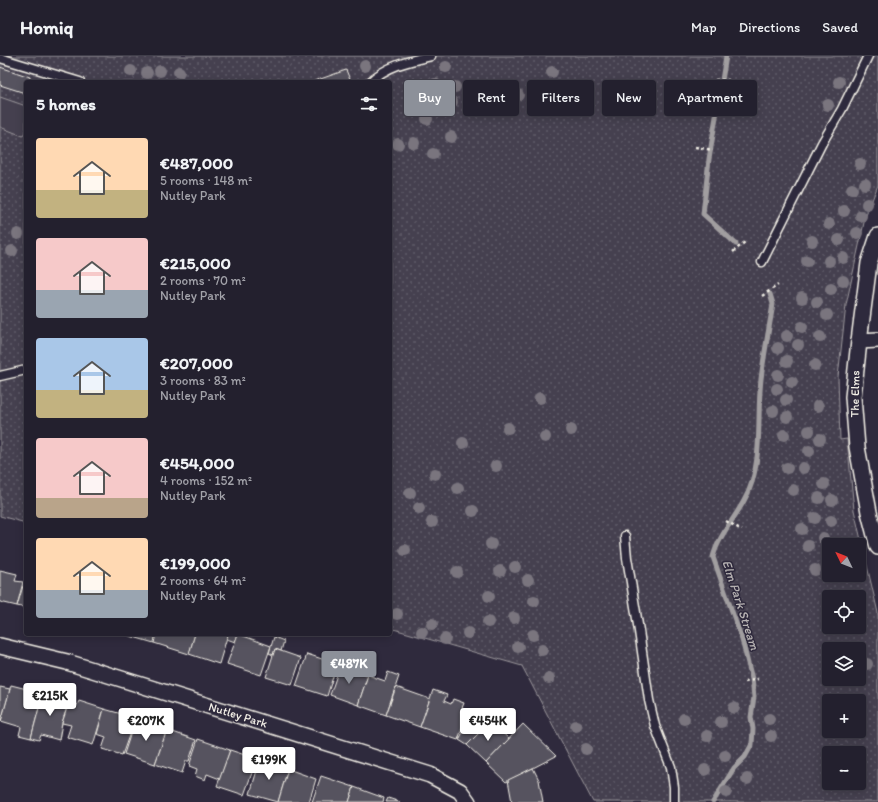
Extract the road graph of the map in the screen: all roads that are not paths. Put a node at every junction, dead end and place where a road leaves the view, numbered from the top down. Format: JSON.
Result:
{"nodes":[{"id":1,"x":430,"y":56,"type":"edge"},
{"id":2,"x":868,"y":56,"type":"edge"},
{"id":3,"x":0,"y":58,"type":"edge"},
{"id":4,"x":73,"y":80,"type":"edge"},
{"id":5,"x":373,"y":80,"type":"edge"},
{"id":6,"x":878,"y":236,"type":"edge"},
{"id":7,"x":762,"y":262,"type":"dead end"},
{"id":8,"x":878,"y":340,"type":"edge"},
{"id":9,"x":859,"y":341,"type":"junction"},
{"id":10,"x":24,"y":370,"type":"edge"},
{"id":11,"x":0,"y":376,"type":"edge"},
{"id":12,"x":625,"y":536,"type":"dead end"},
{"id":13,"x":878,"y":547,"type":"edge"},
{"id":14,"x":0,"y":646,"type":"edge"},
{"id":15,"x":468,"y":802,"type":"edge"},
{"id":16,"x":674,"y":802,"type":"edge"}],
"edges":[{"from":1,"to":5,"type":"lane"},
{"from":2,"to":7,"type":"lane"},
{"from":3,"to":4,"type":"lane"},
{"from":6,"to":9,"type":"street","name":"The Elms"},
{"from":8,"to":9,"type":"street"},
{"from":9,"to":13,"type":"street","name":"The Elms"},
{"from":10,"to":11,"type":"lane"},
{"from":12,"to":16,"type":"lane"},
{"from":14,"to":15,"type":"street","name":"Nutley Park"}]}
